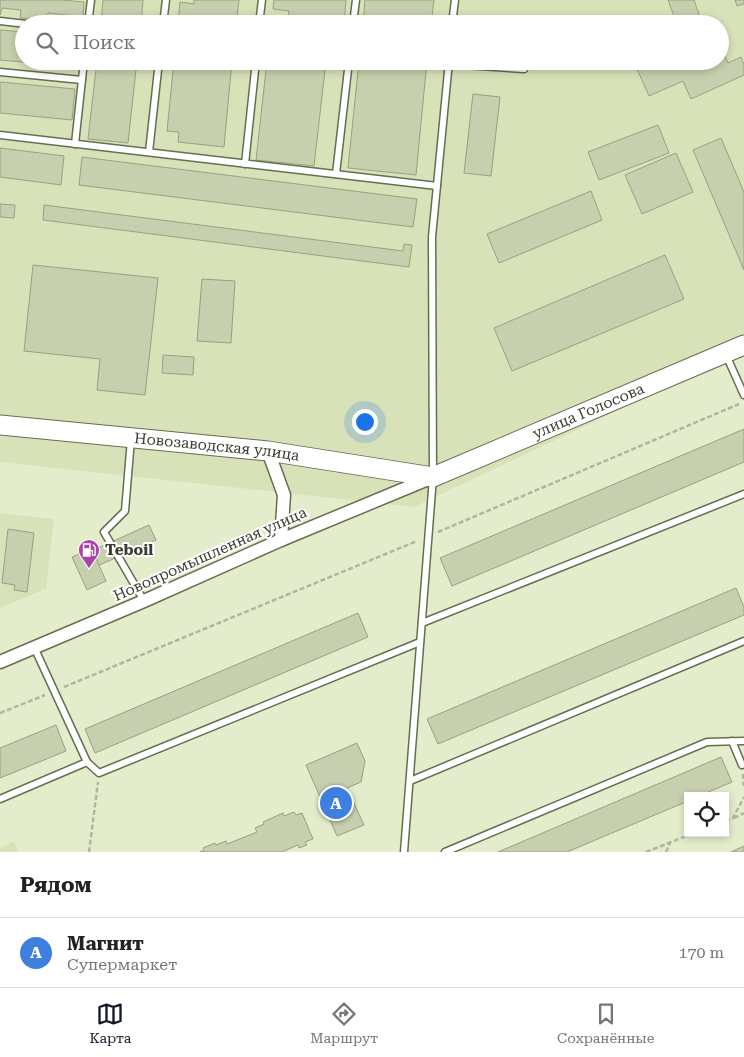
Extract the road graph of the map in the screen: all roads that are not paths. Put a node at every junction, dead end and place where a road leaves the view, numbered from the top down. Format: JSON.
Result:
{"nodes":[{"id":1,"x":91,"y":0,"type":"edge"},
{"id":2,"x":166,"y":0,"type":"edge"},
{"id":3,"x":262,"y":0,"type":"edge"},
{"id":4,"x":356,"y":0,"type":"edge"},
{"id":5,"x":455,"y":0,"type":"edge"},
{"id":6,"x":89,"y":15,"type":"edge"},
{"id":7,"x":164,"y":15,"type":"edge"},
{"id":8,"x":260,"y":15,"type":"edge"},
{"id":9,"x":354,"y":15,"type":"edge"},
{"id":10,"x":453,"y":15,"type":"edge"},
{"id":11,"x":0,"y":21,"type":"edge"},
{"id":12,"x":15,"y":23,"type":"edge"},
{"id":13,"x":83,"y":70,"type":"edge"},
{"id":14,"x":158,"y":70,"type":"edge"},
{"id":15,"x":255,"y":70,"type":"edge"},
{"id":16,"x":348,"y":70,"type":"edge"},
{"id":17,"x":447,"y":70,"type":"edge"},
{"id":18,"x":0,"y":72,"type":"edge"},
{"id":19,"x":82,"y":80,"type":"junction"},
{"id":20,"x":0,"y":135,"type":"edge"},
{"id":21,"x":75,"y":144,"type":"junction"},
{"id":22,"x":149,"y":152,"type":"junction"},
{"id":23,"x":245,"y":164,"type":"junction"},
{"id":24,"x":336,"y":174,"type":"junction"},
{"id":25,"x":437,"y":186,"type":"junction"},
{"id":26,"x":744,"y":345,"type":"edge"},
{"id":27,"x":725,"y":353,"type":"junction"},
{"id":28,"x":744,"y":395,"type":"edge"},
{"id":29,"x":0,"y":425,"type":"edge"},
{"id":30,"x":132,"y":439,"type":"junction"},
{"id":31,"x":268,"y":451,"type":"junction"},
{"id":32,"x":433,"y":477,"type":"junction"},
{"id":33,"x":744,"y":494,"type":"edge"},
{"id":34,"x":281,"y":540,"type":"junction"},
{"id":35,"x":144,"y":601,"type":"junction"},
{"id":36,"x":422,"y":623,"type":"junction"},
{"id":37,"x":420,"y":642,"type":"junction"},
{"id":38,"x":744,"y":642,"type":"edge"},
{"id":39,"x":34,"y":647,"type":"junction"},
{"id":40,"x":0,"y":662,"type":"edge"},
{"id":41,"x":732,"y":741,"type":"junction"},
{"id":42,"x":744,"y":741,"type":"edge"},
{"id":43,"x":87,"y":762,"type":"junction"},
{"id":44,"x":742,"y":765,"type":"dead end"},
{"id":45,"x":410,"y":781,"type":"junction"},
{"id":46,"x":0,"y":799,"type":"edge"},
{"id":47,"x":404,"y":852,"type":"edge"},
{"id":48,"x":445,"y":852,"type":"edge"}],
"edges":[{"from":1,"to":6,"type":"lane"},
{"from":2,"to":7,"type":"lane"},
{"from":3,"to":8,"type":"lane"},
{"from":4,"to":9,"type":"lane"},
{"from":5,"to":10,"type":"lane"},
{"from":11,"to":12,"type":"lane"},
{"from":13,"to":19,"type":"lane"},
{"from":14,"to":22,"type":"lane"},
{"from":15,"to":23,"type":"lane"},
{"from":16,"to":24,"type":"lane"},
{"from":17,"to":25,"type":"lane"},
{"from":18,"to":19,"type":"lane"},
{"from":19,"to":21,"type":"lane"},
{"from":20,"to":21,"type":"lane"},
{"from":21,"to":22,"type":"lane"},
{"from":22,"to":23,"type":"lane"},
{"from":23,"to":24,"type":"lane"},
{"from":24,"to":25,"type":"lane"},
{"from":25,"to":32,"type":"lane"},
{"from":26,"to":27,"type":"main road","name":"улица Голосова"},
{"from":27,"to":28,"type":"lane"},
{"from":27,"to":32,"type":"main road","name":"улица Голосова"},
{"from":29,"to":30,"type":"main road","name":"Новозаводская улица"},
{"from":30,"to":31,"type":"main road","name":"Новозаводская улица"},
{"from":30,"to":35,"type":"lane"},
{"from":31,"to":32,"type":"main road","name":"Новозаводская улица"},
{"from":31,"to":34,"type":"street"},
{"from":32,"to":34,"type":"street","name":"Новопромышленная улица"},
{"from":32,"to":36,"type":"lane"},
{"from":33,"to":36,"type":"lane"},
{"from":34,"to":35,"type":"street","name":"Новопромышленная улица"},
{"from":35,"to":39,"type":"street","name":"Новопромышленная улица"},
{"from":36,"to":37,"type":"lane"},
{"from":37,"to":43,"type":"lane"},
{"from":37,"to":45,"type":"lane"},
{"from":38,"to":45,"type":"lane"},
{"from":39,"to":40,"type":"street","name":"Новопромышленная улица"},
{"from":39,"to":43,"type":"lane"},
{"from":41,"to":42,"type":"lane"},
{"from":41,"to":44,"type":"lane"},
{"from":41,"to":48,"type":"lane"},
{"from":43,"to":46,"type":"lane"},
{"from":45,"to":47,"type":"lane"}]}
